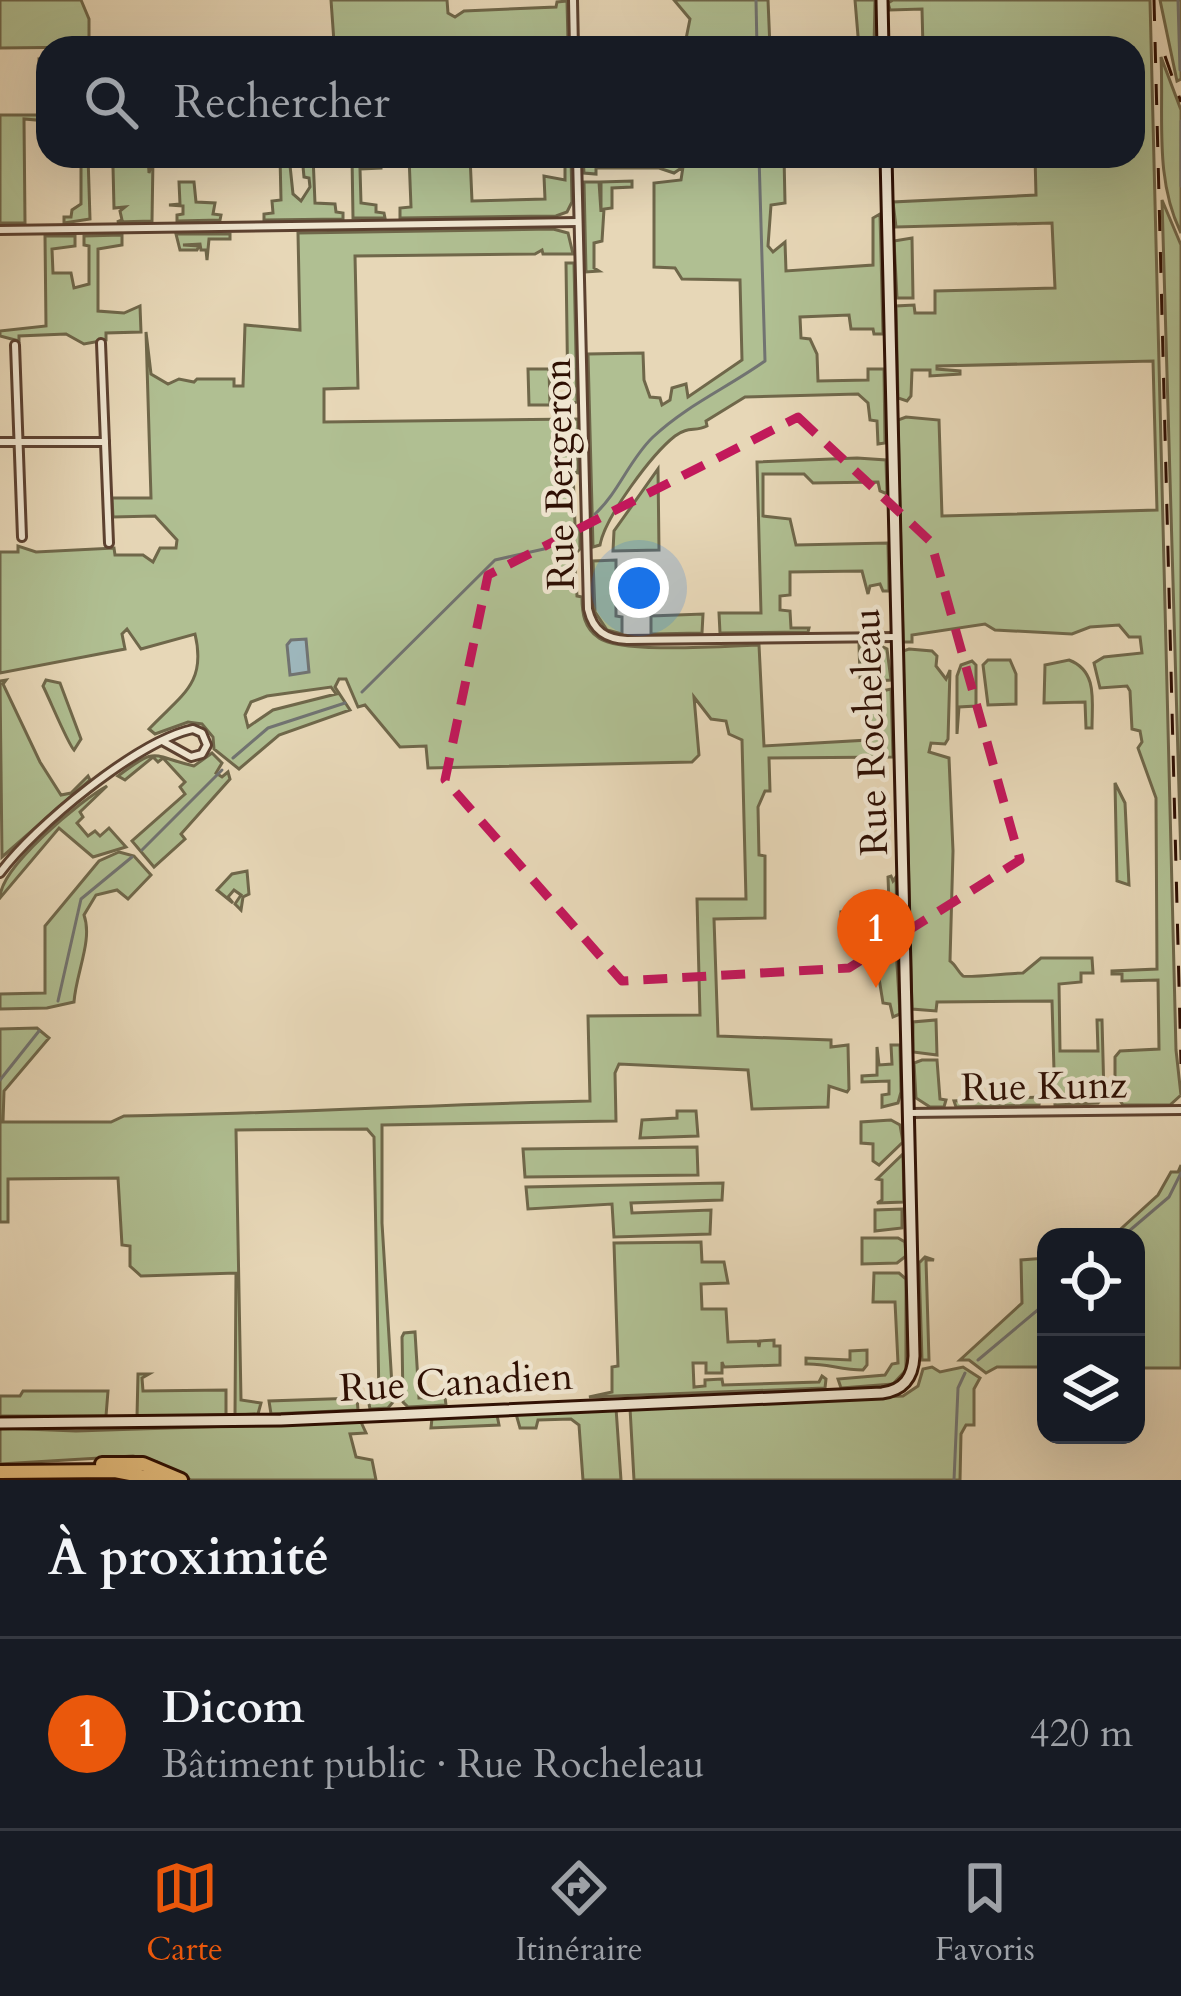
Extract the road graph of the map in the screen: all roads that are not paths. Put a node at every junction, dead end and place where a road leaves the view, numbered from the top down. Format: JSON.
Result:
{"nodes":[{"id":1,"x":573,"y":0,"type":"edge"},
{"id":2,"x":882,"y":0,"type":"edge"},
{"id":3,"x":574,"y":36,"type":"edge"},
{"id":4,"x":884,"y":36,"type":"edge"},
{"id":5,"x":577,"y":168,"type":"edge"},
{"id":6,"x":886,"y":168,"type":"edge"},
{"id":7,"x":579,"y":222,"type":"junction"},
{"id":8,"x":0,"y":230,"type":"edge"},
{"id":9,"x":101,"y":344,"type":"dead end"},
{"id":10,"x":15,"y":345,"type":"dead end"},
{"id":11,"x":0,"y":442,"type":"edge"},
{"id":12,"x":18,"y":442,"type":"junction"},
{"id":13,"x":105,"y":442,"type":"junction"},
{"id":14,"x":22,"y":538,"type":"dead end"},
{"id":15,"x":109,"y":544,"type":"dead end"},
{"id":16,"x":897,"y":638,"type":"junction"},
{"id":17,"x":164,"y":742,"type":"junction"},
{"id":18,"x":0,"y":873,"type":"edge"},
{"id":19,"x":1181,"y":1110,"type":"edge"},
{"id":20,"x":908,"y":1113,"type":"junction"},
{"id":21,"x":910,"y":1377,"type":"joint"},
{"id":22,"x":0,"y":1423,"type":"edge"},
{"id":23,"x":41,"y":1470,"type":"junction"},
{"id":24,"x":0,"y":1472,"type":"edge"},
{"id":25,"x":160,"y":1480,"type":"edge"},
{"id":26,"x":181,"y":1480,"type":"edge"}],
"edges":[{"from":1,"to":3,"type":"street"},
{"from":2,"to":4,"type":"street"},
{"from":5,"to":7,"type":"street","name":"Rue Bergeron"},
{"from":6,"to":16,"type":"street","name":"Rue Rocheleau"},
{"from":7,"to":8,"type":"street"},
{"from":7,"to":16,"type":"street","name":"Rue Bergeron"},
{"from":9,"to":13,"type":"street"},
{"from":10,"to":12,"type":"street"},
{"from":11,"to":12,"type":"street"},
{"from":12,"to":13,"type":"street"},
{"from":12,"to":14,"type":"street"},
{"from":13,"to":15,"type":"street"},
{"from":16,"to":20,"type":"street","name":"Rue Rocheleau"},
{"from":17,"to":17,"type":"street"},
{"from":17,"to":18,"type":"street"},
{"from":19,"to":20,"type":"street","name":"Rue Kunz"},
{"from":20,"to":21,"type":"street","name":"Rue Rocheleau"},
{"from":21,"to":22,"type":"street","name":"Rue Canadien"},
{"from":23,"to":24,"type":"highway"},
{"from":23,"to":25,"type":"highway"},
{"from":23,"to":26,"type":"highway"}]}
